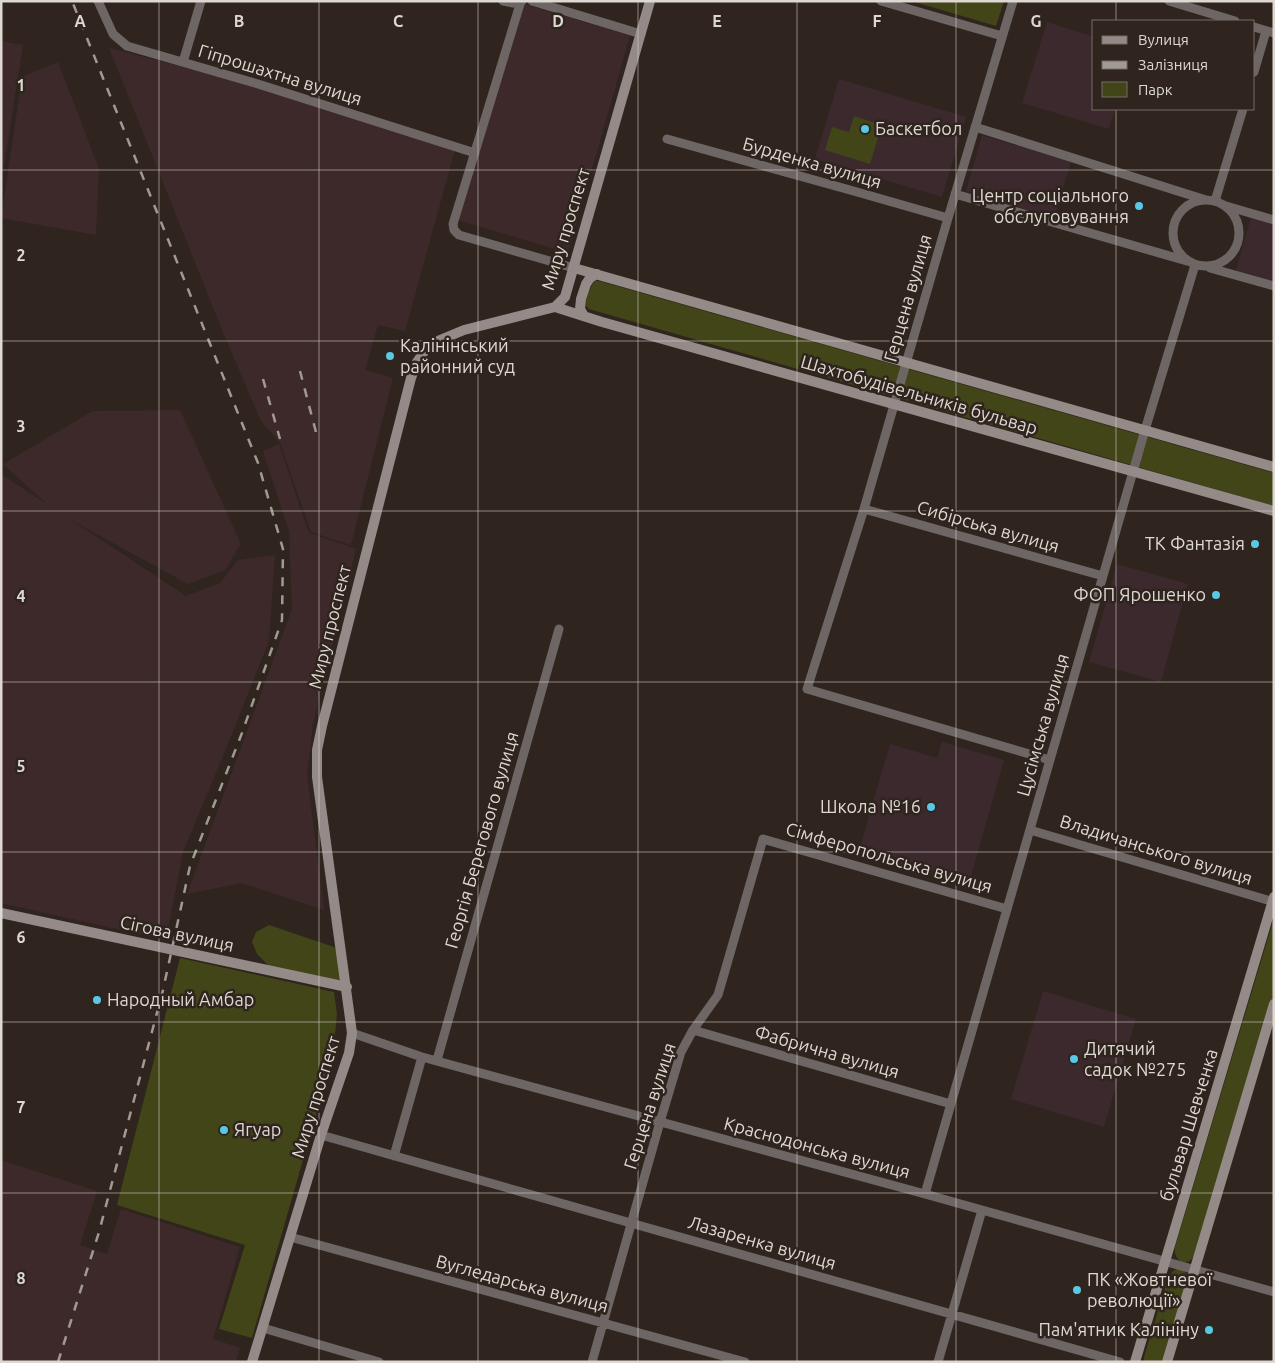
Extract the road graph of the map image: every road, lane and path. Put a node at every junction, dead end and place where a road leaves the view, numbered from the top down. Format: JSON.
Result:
{"nodes":[{"id":1,"x":98,"y":1,"type":"edge"},
{"id":2,"x":201,"y":1,"type":"edge"},
{"id":3,"x":504,"y":1,"type":"edge"},
{"id":4,"x":532,"y":1,"type":"edge"},
{"id":5,"x":650,"y":1,"type":"edge"},
{"id":6,"x":882,"y":1,"type":"edge"},
{"id":7,"x":1013,"y":1,"type":"edge"},
{"id":8,"x":1170,"y":1,"type":"edge"},
{"id":9,"x":521,"y":2,"type":"edge"},
{"id":10,"x":1232,"y":20,"type":"edge"},
{"id":11,"x":1255,"y":27,"type":"edge"},
{"id":12,"x":1270,"y":32,"type":"edge"},
{"id":13,"x":641,"y":34,"type":"junction"},
{"id":14,"x":1002,"y":36,"type":"junction"},
{"id":15,"x":183,"y":62,"type":"junction"},
{"id":16,"x":1255,"y":70,"type":"edge"},
{"id":17,"x":1243,"y":110,"type":"edge"},
{"id":18,"x":975,"y":128,"type":"junction"},
{"id":19,"x":666,"y":139,"type":"dead end"},
{"id":20,"x":475,"y":153,"type":"junction"},
{"id":21,"x":955,"y":194,"type":"junction"},
{"id":22,"x":1211,"y":200,"type":"junction"},
{"id":23,"x":1225,"y":206,"type":"junction"},
{"id":24,"x":948,"y":218,"type":"junction"},
{"id":25,"x":1274,"y":220,"type":"edge"},
{"id":26,"x":1191,"y":263,"type":"junction"},
{"id":27,"x":1205,"y":267,"type":"junction"},
{"id":28,"x":574,"y":268,"type":"junction"},
{"id":29,"x":597,"y":274,"type":"junction"},
{"id":30,"x":1274,"y":286,"type":"edge"},
{"id":31,"x":556,"y":307,"type":"junction"},
{"id":32,"x":584,"y":316,"type":"junction"},
{"id":33,"x":906,"y":363,"type":"junction"},
{"id":34,"x":895,"y":404,"type":"junction"},
{"id":35,"x":1145,"y":430,"type":"junction"},
{"id":36,"x":1274,"y":467,"type":"edge"},
{"id":37,"x":1133,"y":472,"type":"junction"},
{"id":38,"x":864,"y":509,"type":"junction"},
{"id":39,"x":1274,"y":511,"type":"edge"},
{"id":40,"x":1103,"y":576,"type":"junction"},
{"id":41,"x":559,"y":629,"type":"dead end"},
{"id":42,"x":1050,"y":760,"type":"junction"},
{"id":43,"x":1030,"y":830,"type":"junction"},
{"id":44,"x":763,"y":839,"type":"joint"},
{"id":45,"x":1273,"y":900,"type":"edge"},
{"id":46,"x":1007,"y":909,"type":"junction"},
{"id":47,"x":1,"y":913,"type":"edge"},
{"id":48,"x":346,"y":987,"type":"junction"},
{"id":49,"x":1274,"y":1004,"type":"edge"},
{"id":50,"x":694,"y":1030,"type":"junction"},
{"id":51,"x":352,"y":1033,"type":"junction"},
{"id":52,"x":422,"y":1057,"type":"junction"},
{"id":53,"x":437,"y":1060,"type":"junction"},
{"id":54,"x":951,"y":1104,"type":"junction"},
{"id":55,"x":660,"y":1122,"type":"junction"},
{"id":56,"x":321,"y":1135,"type":"junction"},
{"id":57,"x":394,"y":1156,"type":"junction"},
{"id":58,"x":925,"y":1194,"type":"junction"},
{"id":59,"x":982,"y":1210,"type":"junction"},
{"id":60,"x":631,"y":1223,"type":"junction"},
{"id":61,"x":290,"y":1237,"type":"junction"},
{"id":62,"x":1166,"y":1262,"type":"junction"},
{"id":63,"x":1195,"y":1270,"type":"junction"},
{"id":64,"x":1274,"y":1292,"type":"edge"},
{"id":65,"x":952,"y":1314,"type":"junction"},
{"id":66,"x":603,"y":1323,"type":"junction"},
{"id":67,"x":263,"y":1328,"type":"junction"},
{"id":68,"x":252,"y":1362,"type":"edge"},
{"id":69,"x":380,"y":1362,"type":"edge"},
{"id":70,"x":592,"y":1362,"type":"edge"},
{"id":71,"x":745,"y":1362,"type":"edge"},
{"id":72,"x":938,"y":1362,"type":"edge"},
{"id":73,"x":1120,"y":1362,"type":"edge"},
{"id":74,"x":1135,"y":1362,"type":"edge"},
{"id":75,"x":1167,"y":1362,"type":"edge"}],
"edges":[{"from":1,"to":15,"type":"street","name":"Гіпрошахтна вулиця"},
{"from":2,"to":15,"type":"street"},
{"from":3,"to":9,"type":"street"},
{"from":4,"to":13,"type":"street"},
{"from":5,"to":13,"type":"main road","name":"Миру проспект"},
{"from":6,"to":14,"type":"street"},
{"from":7,"to":14,"type":"street","name":"Герцена вулиця"},
{"from":8,"to":10,"type":"street"},
{"from":9,"to":20,"type":"street"},
{"from":11,"to":12,"type":"street"},
{"from":12,"to":16,"type":"street"},
{"from":13,"to":28,"type":"main road","name":"Миру проспект"},
{"from":14,"to":18,"type":"street","name":"Герцена вулиця"},
{"from":15,"to":20,"type":"street","name":"Гіпрошахтна вулиця"},
{"from":17,"to":22,"type":"street"},
{"from":18,"to":21,"type":"street","name":"Герцена вулиця"},
{"from":18,"to":22,"type":"street"},
{"from":19,"to":24,"type":"street","name":"Бурденка вулиця"},
{"from":20,"to":28,"type":"street"},
{"from":21,"to":24,"type":"street","name":"Герцена вулиця"},
{"from":21,"to":26,"type":"street"},
{"from":22,"to":23,"type":"street"},
{"from":22,"to":26,"type":"street"},
{"from":23,"to":25,"type":"street"},
{"from":23,"to":27,"type":"street"},
{"from":24,"to":33,"type":"street","name":"Герцена вулиця"},
{"from":26,"to":27,"type":"street"},
{"from":26,"to":35,"type":"street","name":"Цусімська вулиця"},
{"from":27,"to":30,"type":"street"},
{"from":28,"to":29,"type":"main road","name":"Шахтобудівельників бульвар"},
{"from":28,"to":31,"type":"main road","name":"Миру проспект"},
{"from":29,"to":32,"type":"main road"},
{"from":29,"to":33,"type":"main road","name":"Шахтобудівельників бульвар"},
{"from":31,"to":32,"type":"main road","name":"Шахтобудівельників бульвар"},
{"from":31,"to":48,"type":"main road","name":"Миру проспект"},
{"from":32,"to":34,"type":"main road","name":"Шахтобудівельників бульвар"},
{"from":33,"to":34,"type":"street","name":"Герцена вулиця"},
{"from":33,"to":35,"type":"main road","name":"Шахтобудівельників бульвар"},
{"from":34,"to":37,"type":"main road","name":"Шахтобудівельників бульвар"},
{"from":34,"to":38,"type":"street","name":"Герцена вулиця"},
{"from":35,"to":36,"type":"main road","name":"Шахтобудівельників бульвар"},
{"from":35,"to":37,"type":"street","name":"Цусімська вулиця"},
{"from":37,"to":39,"type":"main road","name":"Шахтобудівельників бульвар"},
{"from":37,"to":40,"type":"street","name":"Цусімська вулиця"},
{"from":38,"to":40,"type":"street","name":"Сибірська вулиця"},
{"from":38,"to":42,"type":"street","name":"Герцена вулиця"},
{"from":40,"to":42,"type":"street","name":"Цусімська вулиця"},
{"from":41,"to":53,"type":"street","name":"Георгія Берегового вулиця"},
{"from":42,"to":43,"type":"street","name":"Цусімська вулиця"},
{"from":43,"to":45,"type":"street","name":"Владичанського вулиця"},
{"from":43,"to":46,"type":"street","name":"Цусімська вулиця"},
{"from":44,"to":46,"type":"street","name":"Сімферопольська вулиця"},
{"from":44,"to":50,"type":"street","name":"Герцена вулиця"},
{"from":45,"to":62,"type":"main road","name":"бульвар Шевченка"},
{"from":46,"to":54,"type":"street","name":"Цусімська вулиця"},
{"from":47,"to":48,"type":"main road","name":"Сігова вулиця"},
{"from":48,"to":51,"type":"main road","name":"Миру проспект"},
{"from":49,"to":63,"type":"main road"},
{"from":50,"to":54,"type":"street","name":"Фабрична вулиця"},
{"from":50,"to":55,"type":"street","name":"Герцена вулиця"},
{"from":51,"to":52,"type":"street","name":"Краснодонська вулиця"},
{"from":51,"to":56,"type":"main road","name":"Миру проспект"},
{"from":52,"to":53,"type":"street","name":"Краснодонська вулиця"},
{"from":52,"to":57,"type":"street"},
{"from":53,"to":55,"type":"street","name":"Краснодонська вулиця"},
{"from":54,"to":58,"type":"street","name":"Цусімська вулиця"},
{"from":55,"to":58,"type":"street","name":"Краснодонська вулиця"},
{"from":55,"to":60,"type":"street","name":"Герцена вулиця"},
{"from":56,"to":57,"type":"street","name":"Лазаренка вулиця"},
{"from":56,"to":61,"type":"main road","name":"Миру проспект"},
{"from":57,"to":60,"type":"street","name":"Лазаренка вулиця"},
{"from":58,"to":59,"type":"street","name":"Краснодонська вулиця"},
{"from":59,"to":62,"type":"street","name":"Краснодонська вулиця"},
{"from":59,"to":65,"type":"street"},
{"from":60,"to":65,"type":"street","name":"Лазаренка вулиця"},
{"from":60,"to":66,"type":"street","name":"Герцена вулиця"},
{"from":61,"to":66,"type":"street","name":"Вугледарська вулиця"},
{"from":61,"to":67,"type":"main road","name":"Миру проспект"},
{"from":62,"to":63,"type":"street","name":"Краснодонська вулиця"},
{"from":62,"to":74,"type":"main road","name":"бульвар Шевченка"},
{"from":63,"to":64,"type":"street","name":"Краснодонська вулиця"},
{"from":63,"to":75,"type":"main road"},
{"from":65,"to":72,"type":"street"},
{"from":65,"to":73,"type":"street","name":"Лазаренка вулиця"},
{"from":66,"to":70,"type":"street","name":"Герцена вулиця"},
{"from":66,"to":71,"type":"street","name":"Вугледарська вулиця"},
{"from":67,"to":68,"type":"main road","name":"Миру проспект"},
{"from":67,"to":69,"type":"street"}]}
